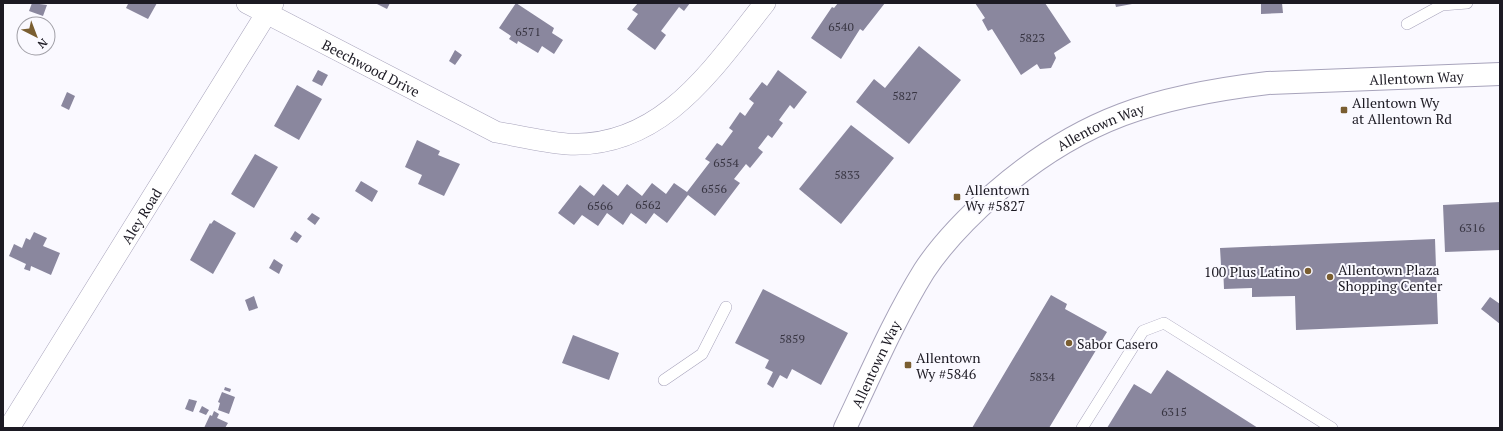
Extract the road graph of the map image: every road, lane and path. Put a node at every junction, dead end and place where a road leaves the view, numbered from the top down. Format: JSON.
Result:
{"nodes":[{"id":1,"x":246,"y":3,"type":"edge"},
{"id":2,"x":765,"y":3,"type":"edge"},
{"id":3,"x":1467,"y":3,"type":"edge"},
{"id":4,"x":1442,"y":4,"type":"edge"},
{"id":5,"x":269,"y":8,"type":"edge"},
{"id":6,"x":1408,"y":24,"type":"dead end"},
{"id":7,"x":1500,"y":74,"type":"edge"},
{"id":8,"x":726,"y":307,"type":"dead end"},
{"id":9,"x":664,"y":380,"type":"dead end"},
{"id":10,"x":8,"y":428,"type":"edge"},
{"id":11,"x":845,"y":428,"type":"edge"},
{"id":12,"x":1082,"y":428,"type":"edge"},
{"id":13,"x":1332,"y":428,"type":"edge"}],
"edges":[{"from":1,"to":5,"type":"street","name":"Beechwood Drive"},
{"from":2,"to":5,"type":"street","name":"Beechwood Drive"},
{"from":3,"to":4,"type":"lane"},
{"from":4,"to":6,"type":"lane"},
{"from":5,"to":10,"type":"street","name":"Aley Road"},
{"from":7,"to":11,"type":"street","name":"Allentown Way"},
{"from":8,"to":9,"type":"lane"},
{"from":12,"to":13,"type":"lane"}]}
